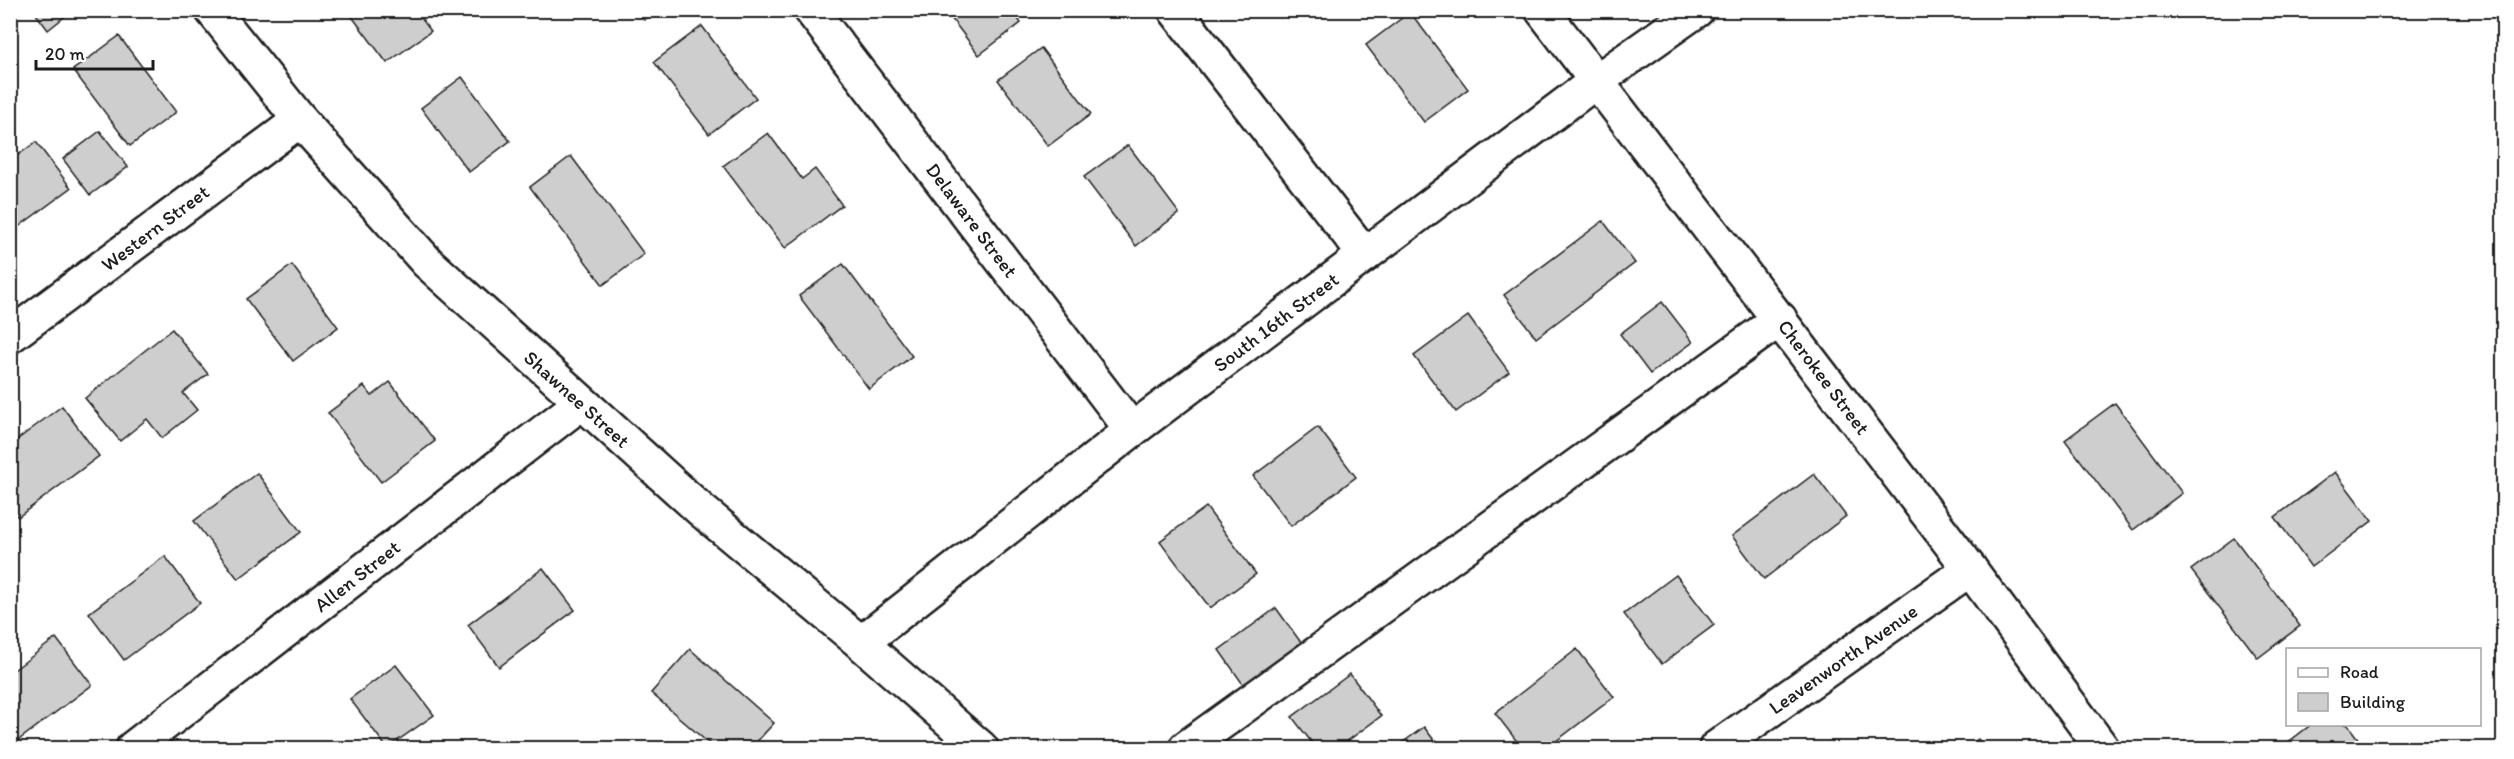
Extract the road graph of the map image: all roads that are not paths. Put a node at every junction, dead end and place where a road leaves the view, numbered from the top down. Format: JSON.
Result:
{"nodes":[{"id":1,"x":212,"y":10,"type":"edge"},
{"id":2,"x":811,"y":10,"type":"edge"},
{"id":3,"x":1175,"y":10,"type":"edge"},
{"id":4,"x":1542,"y":10,"type":"edge"},
{"id":5,"x":1697,"y":10,"type":"edge"},
{"id":6,"x":1595,"y":82,"type":"junction"},
{"id":7,"x":300,"y":120,"type":"junction"},
{"id":8,"x":1365,"y":255,"type":"junction"},
{"id":9,"x":1780,"y":319,"type":"junction"},
{"id":10,"x":10,"y":336,"type":"edge"},
{"id":11,"x":581,"y":403,"type":"junction"},
{"id":12,"x":1132,"y":430,"type":"junction"},
{"id":13,"x":1970,"y":569,"type":"junction"},
{"id":14,"x":861,"y":643,"type":"junction"},
{"id":15,"x":133,"y":748,"type":"edge"},
{"id":16,"x":981,"y":748,"type":"edge"},
{"id":17,"x":1186,"y":748,"type":"edge"},
{"id":18,"x":1716,"y":748,"type":"edge"},
{"id":19,"x":2102,"y":748,"type":"edge"}],
"edges":[{"from":1,"to":7,"type":"street","name":"Shawnee Street"},
{"from":2,"to":12,"type":"street","name":"Delaware Street"},
{"from":3,"to":8,"type":"street"},
{"from":4,"to":6,"type":"street","name":"Cherokee Street"},
{"from":5,"to":6,"type":"street","name":"South 16th Street"},
{"from":6,"to":8,"type":"street","name":"South 16th Street"},
{"from":6,"to":9,"type":"street","name":"Cherokee Street"},
{"from":7,"to":10,"type":"street","name":"Western Street"},
{"from":7,"to":11,"type":"street","name":"Shawnee Street"},
{"from":8,"to":12,"type":"street","name":"South 16th Street"},
{"from":9,"to":13,"type":"street","name":"Cherokee Street"},
{"from":9,"to":17,"type":"street"},
{"from":11,"to":14,"type":"street","name":"Shawnee Street"},
{"from":11,"to":15,"type":"street","name":"Allen Street"},
{"from":12,"to":14,"type":"street","name":"South 16th Street"},
{"from":13,"to":18,"type":"street","name":"Leavenworth Avenue"},
{"from":13,"to":19,"type":"street","name":"Cherokee Street"},
{"from":14,"to":16,"type":"street","name":"Shawnee Street"}]}
